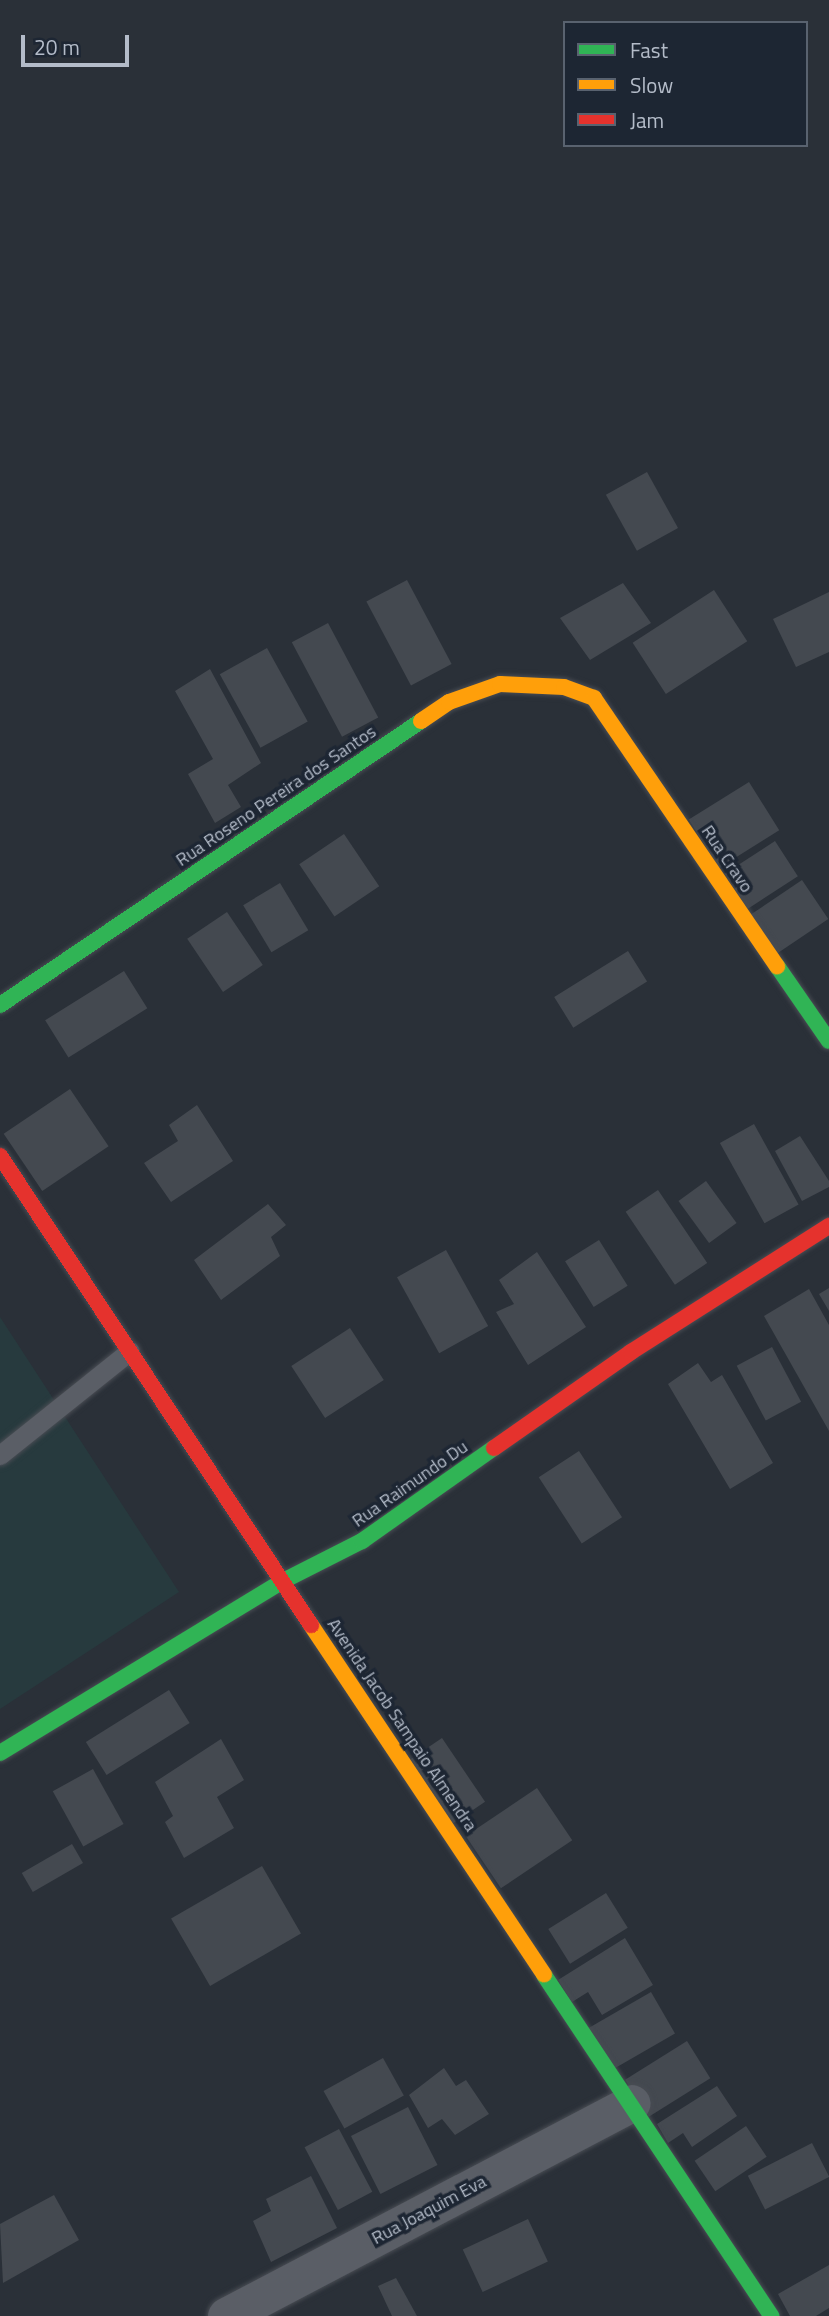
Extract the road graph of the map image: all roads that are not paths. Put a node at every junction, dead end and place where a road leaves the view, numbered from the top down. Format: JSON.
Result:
{"nodes":[{"id":1,"x":594,"y":698,"type":"joint"},
{"id":2,"x":0,"y":1005,"type":"edge"},
{"id":3,"x":829,"y":1041,"type":"edge"},
{"id":4,"x":0,"y":1156,"type":"edge"},
{"id":5,"x":829,"y":1226,"type":"edge"},
{"id":6,"x":130,"y":1351,"type":"junction"},
{"id":7,"x":0,"y":1455,"type":"edge"},
{"id":8,"x":283,"y":1581,"type":"junction"},
{"id":9,"x":0,"y":1753,"type":"edge"},
{"id":10,"x":631,"y":2103,"type":"junction"},
{"id":11,"x":226,"y":2316,"type":"edge"},
{"id":12,"x":771,"y":2316,"type":"edge"}],
"edges":[{"from":1,"to":2,"type":"street","name":"Rua Roseno Pereira dos Santos"},
{"from":1,"to":3,"type":"street","name":"Rua Cravo"},
{"from":4,"to":6,"type":"street","name":"Avenida Jacob Sampaio Almendra"},
{"from":5,"to":8,"type":"street","name":"Rua Raimundo Du"},
{"from":6,"to":7,"type":"lane"},
{"from":6,"to":8,"type":"street","name":"Avenida Jacob Sampaio Almendra"},
{"from":8,"to":9,"type":"street","name":"Rua Raimundo Du"},
{"from":8,"to":10,"type":"street","name":"Avenida Jacob Sampaio Almendra"},
{"from":10,"to":11,"type":"street","name":"Rua Joaquim Eva"},
{"from":10,"to":12,"type":"street","name":"Avenida Jacob Sampaio Almendra"}]}
